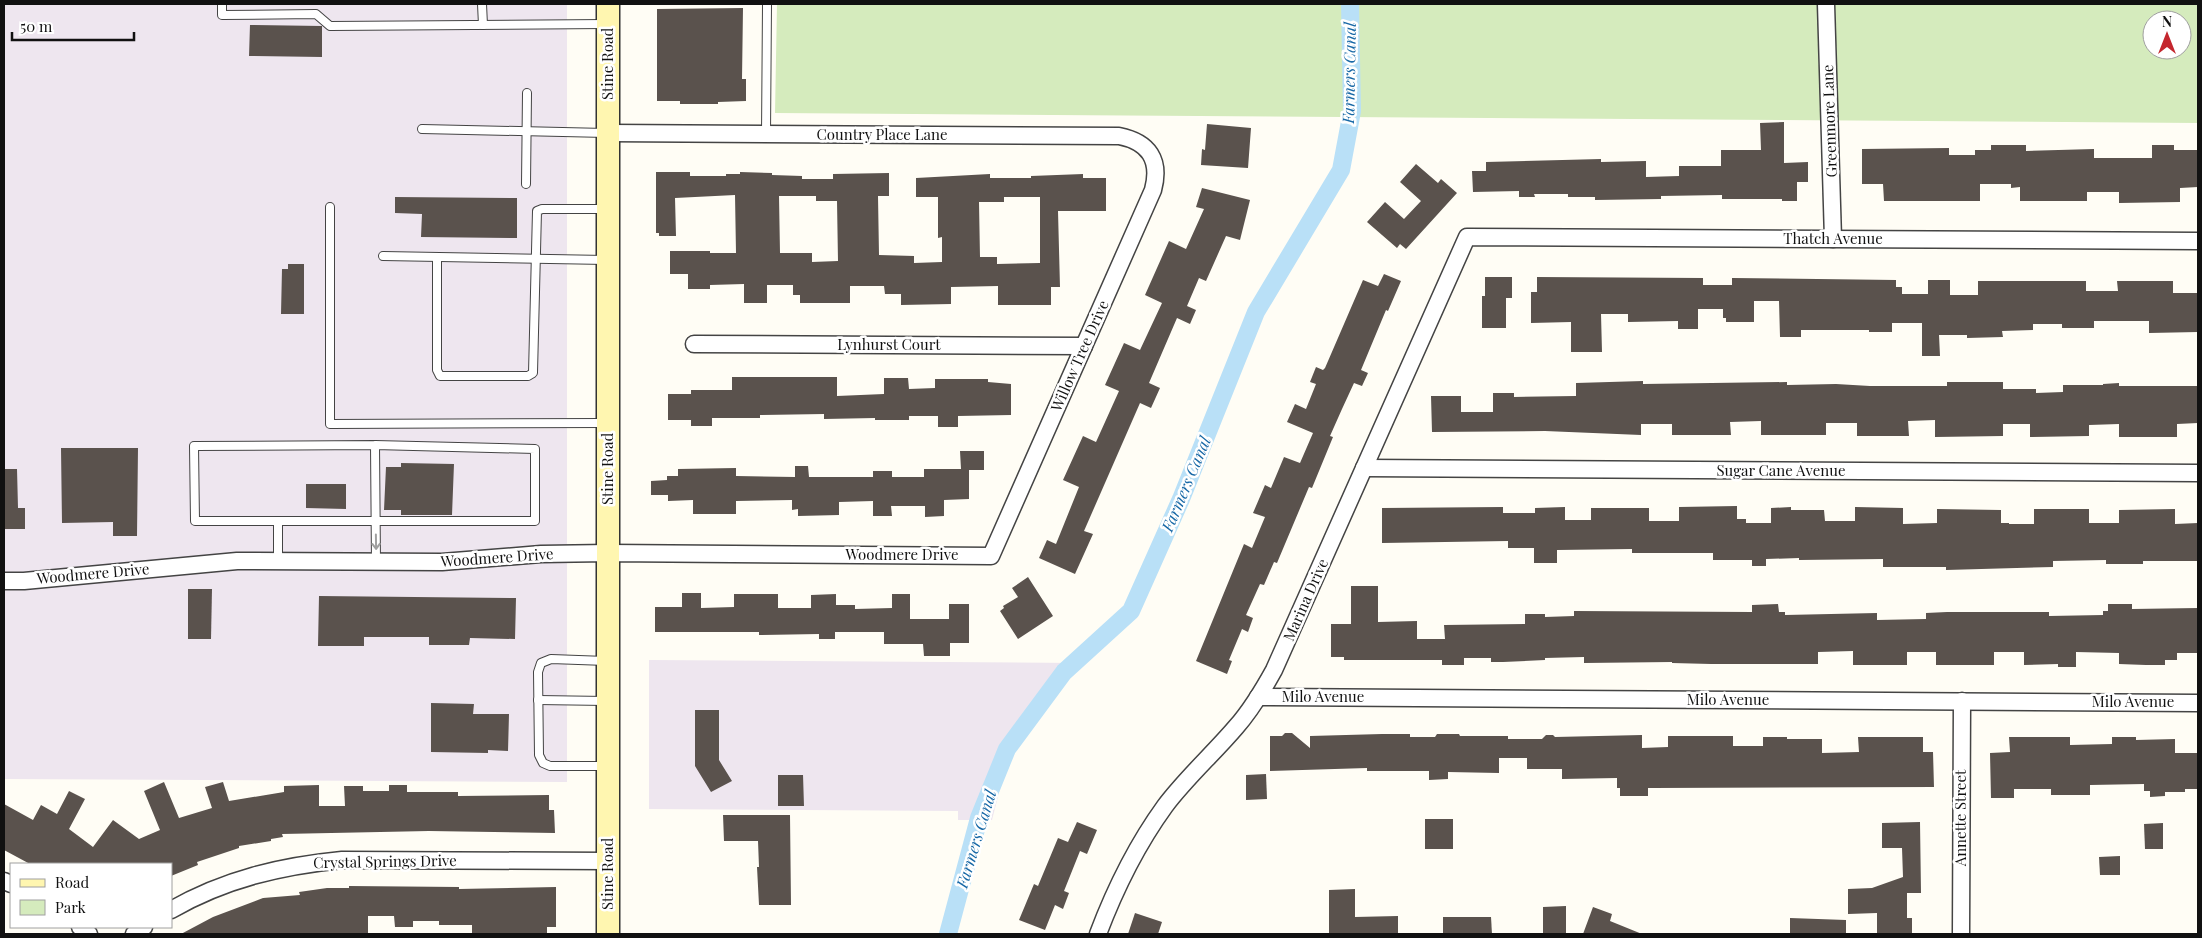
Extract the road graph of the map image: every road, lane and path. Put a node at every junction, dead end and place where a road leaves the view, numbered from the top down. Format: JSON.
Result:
{"nodes":[{"id":1,"x":222,"y":4,"type":"edge"},
{"id":2,"x":482,"y":4,"type":"edge"},
{"id":3,"x":767,"y":4,"type":"edge"},
{"id":4,"x":1826,"y":4,"type":"edge"},
{"id":5,"x":608,"y":14,"type":"edge"},
{"id":6,"x":483,"y":24,"type":"junction"},
{"id":7,"x":527,"y":93,"type":"dead end"},
{"id":8,"x":422,"y":129,"type":"dead end"},
{"id":9,"x":527,"y":131,"type":"junction"},
{"id":10,"x":608,"y":134,"type":"junction"},
{"id":11,"x":766,"y":134,"type":"junction"},
{"id":12,"x":1150,"y":154,"type":"joint"},
{"id":13,"x":526,"y":184,"type":"dead end"},
{"id":14,"x":330,"y":208,"type":"dead end"},
{"id":15,"x":608,"y":209,"type":"junction"},
{"id":16,"x":1467,"y":237,"type":"joint"},
{"id":17,"x":1833,"y":239,"type":"junction"},
{"id":18,"x":2198,"y":241,"type":"edge"},
{"id":19,"x":383,"y":256,"type":"dead end"},
{"id":20,"x":437,"y":258,"type":"junction"},
{"id":21,"x":535,"y":258,"type":"junction"},
{"id":22,"x":608,"y":260,"type":"junction"},
{"id":23,"x":694,"y":344,"type":"dead end"},
{"id":24,"x":1084,"y":346,"type":"junction"},
{"id":25,"x":609,"y":423,"type":"junction"},
{"id":26,"x":375,"y":445,"type":"junction"},
{"id":27,"x":1364,"y":468,"type":"junction"},
{"id":28,"x":2198,"y":473,"type":"edge"},
{"id":29,"x":278,"y":522,"type":"junction"},
{"id":30,"x":376,"y":522,"type":"junction"},
{"id":31,"x":608,"y":554,"type":"junction"},
{"id":32,"x":991,"y":556,"type":"joint"},
{"id":33,"x":278,"y":561,"type":"junction"},
{"id":34,"x":376,"y":562,"type":"junction"},
{"id":35,"x":4,"y":581,"type":"edge"},
{"id":36,"x":608,"y":661,"type":"junction"},
{"id":37,"x":1258,"y":697,"type":"junction"},
{"id":38,"x":538,"y":700,"type":"junction"},
{"id":39,"x":608,"y":701,"type":"junction"},
{"id":40,"x":1962,"y":701,"type":"junction"},
{"id":41,"x":2198,"y":703,"type":"edge"},
{"id":42,"x":608,"y":766,"type":"junction"},
{"id":43,"x":608,"y":861,"type":"junction"},
{"id":44,"x":172,"y":910,"type":"edge"},
{"id":45,"x":608,"y":934,"type":"edge"},
{"id":46,"x":1098,"y":934,"type":"edge"},
{"id":47,"x":1961,"y":934,"type":"edge"}],
"edges":[{"from":1,"to":6,"type":"lane"},
{"from":2,"to":6,"type":"lane"},
{"from":3,"to":11,"type":"lane"},
{"from":4,"to":17,"type":"street","name":"Greenmore Lane"},
{"from":5,"to":6,"type":"lane"},
{"from":5,"to":10,"type":"main road","name":"Stine Road"},
{"from":7,"to":9,"type":"lane"},
{"from":8,"to":9,"type":"lane"},
{"from":9,"to":10,"type":"lane"},
{"from":9,"to":13,"type":"lane"},
{"from":10,"to":11,"type":"street","name":"Country Place Lane"},
{"from":10,"to":15,"type":"main road","name":"Stine Road"},
{"from":11,"to":12,"type":"street","name":"Country Place Lane"},
{"from":12,"to":24,"type":"street","name":"Willow Tree Drive"},
{"from":14,"to":25,"type":"lane"},
{"from":15,"to":21,"type":"lane"},
{"from":15,"to":22,"type":"main road","name":"Stine Road"},
{"from":16,"to":17,"type":"street","name":"Thatch Avenue"},
{"from":16,"to":27,"type":"street","name":"Marina Drive"},
{"from":17,"to":18,"type":"street","name":"Thatch Avenue"},
{"from":19,"to":20,"type":"lane"},
{"from":20,"to":21,"type":"lane"},
{"from":20,"to":21,"type":"lane"},
{"from":21,"to":22,"type":"lane"},
{"from":22,"to":25,"type":"main road","name":"Stine Road"},
{"from":23,"to":24,"type":"street","name":"Lynhurst Court"},
{"from":24,"to":32,"type":"street","name":"Willow Tree Drive"},
{"from":25,"to":31,"type":"main road","name":"Stine Road"},
{"from":26,"to":29,"type":"lane"},
{"from":26,"to":30,"type":"lane"},
{"from":26,"to":30,"type":"lane"},
{"from":27,"to":28,"type":"street","name":"Sugar Cane Avenue"},
{"from":27,"to":37,"type":"street","name":"Marina Drive"},
{"from":29,"to":30,"type":"lane"},
{"from":29,"to":33,"type":"lane"},
{"from":30,"to":34,"type":"lane","one_way":true},
{"from":31,"to":32,"type":"street","name":"Woodmere Drive"},
{"from":31,"to":34,"type":"street","name":"Woodmere Drive"},
{"from":31,"to":36,"type":"main road","name":"Stine Road"},
{"from":33,"to":34,"type":"street","name":"Woodmere Drive"},
{"from":33,"to":35,"type":"street","name":"Woodmere Drive"},
{"from":36,"to":38,"type":"lane"},
{"from":36,"to":39,"type":"main road","name":"Stine Road"},
{"from":37,"to":40,"type":"street","name":"Milo Avenue"},
{"from":37,"to":46,"type":"street","name":"Marina Drive"},
{"from":38,"to":39,"type":"lane"},
{"from":38,"to":42,"type":"lane"},
{"from":39,"to":42,"type":"main road","name":"Stine Road"},
{"from":40,"to":41,"type":"street","name":"Milo Avenue"},
{"from":40,"to":47,"type":"street","name":"Annette Street"},
{"from":42,"to":43,"type":"main road","name":"Stine Road"},
{"from":43,"to":44,"type":"street","name":"Crystal Springs Drive"},
{"from":43,"to":45,"type":"main road","name":"Stine Road"}]}
